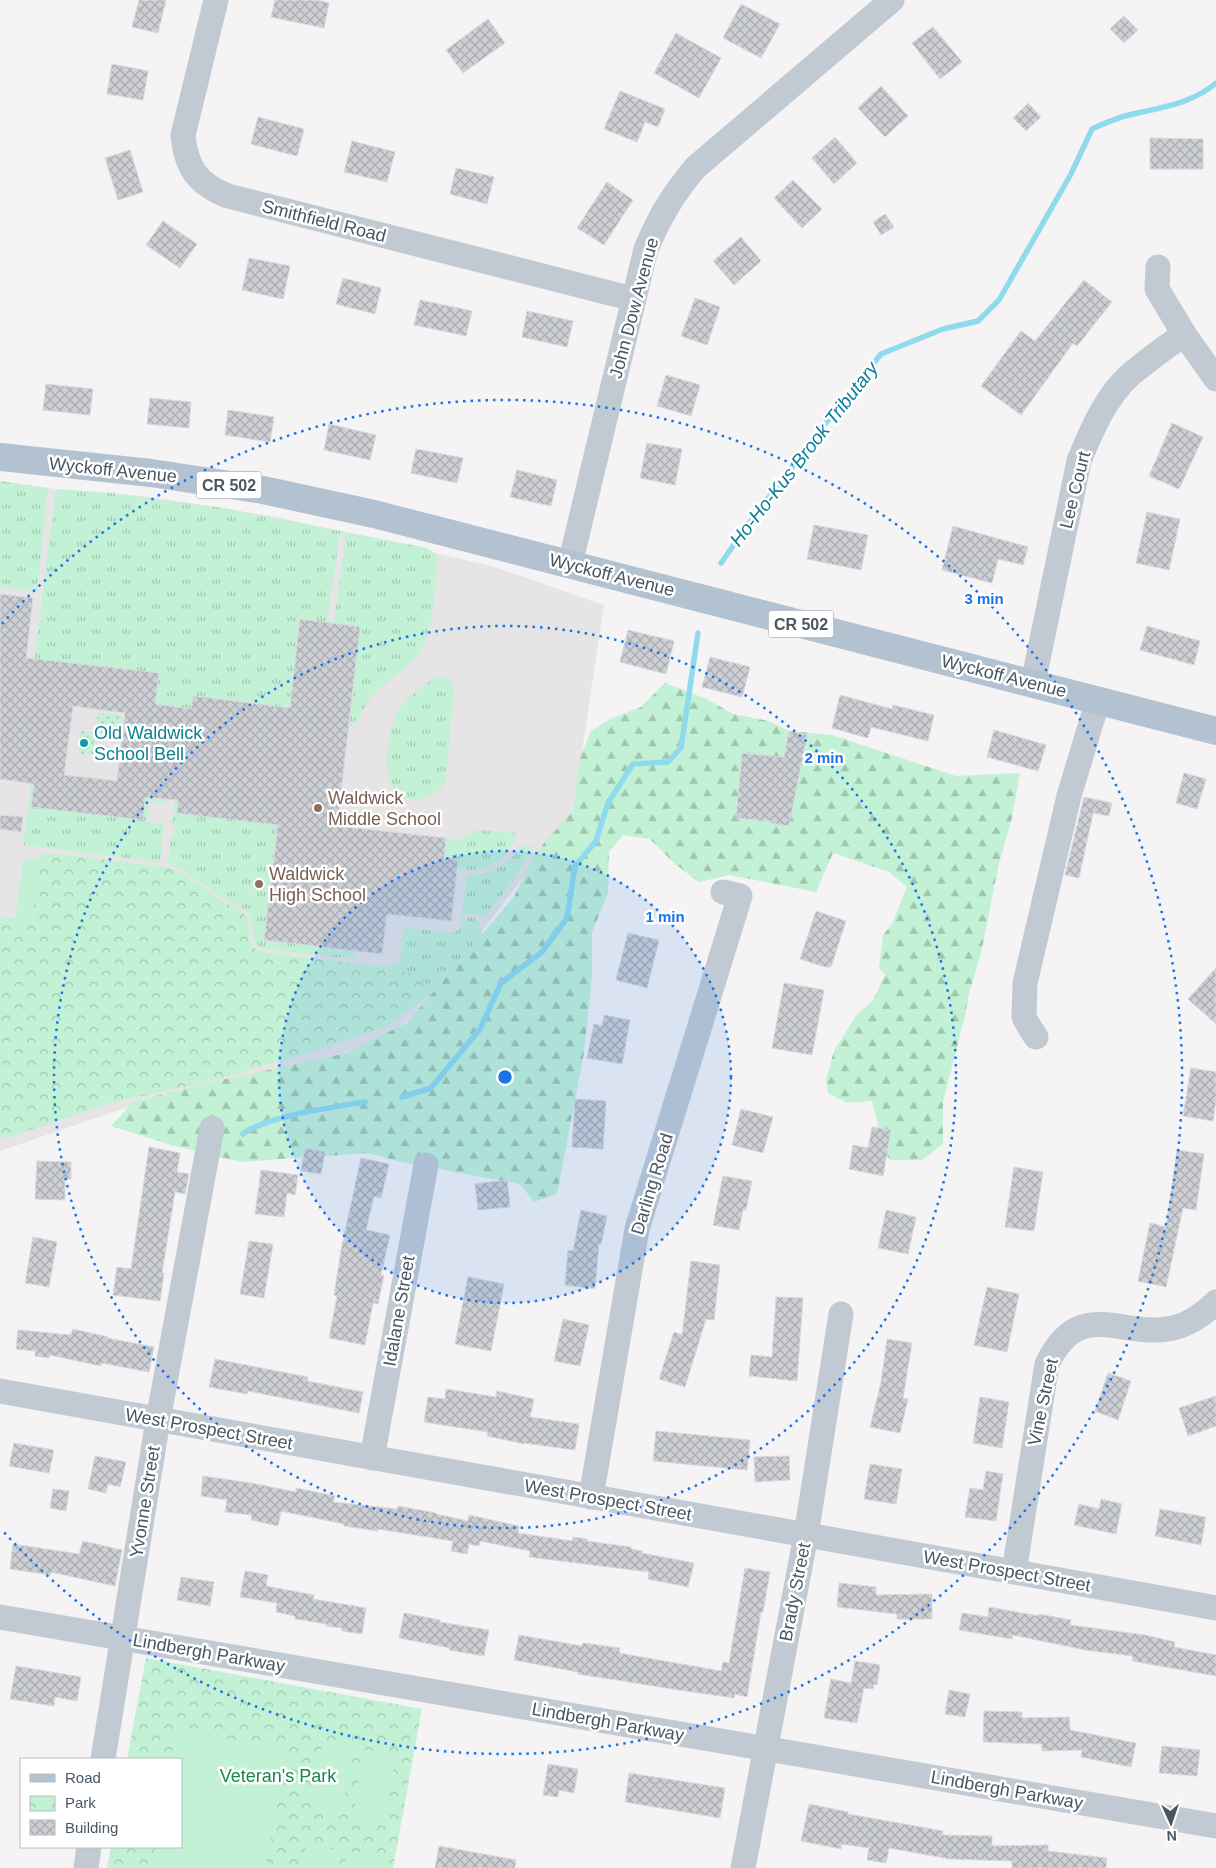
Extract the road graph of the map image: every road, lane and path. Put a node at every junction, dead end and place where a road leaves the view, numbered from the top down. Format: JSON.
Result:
{"nodes":[{"id":1,"x":216,"y":0,"type":"edge"},
{"id":2,"x":892,"y":0,"type":"edge"},
{"id":3,"x":1158,"y":268,"type":"dead end"},
{"id":4,"x":634,"y":299,"type":"junction"},
{"id":5,"x":1184,"y":334,"type":"junction"},
{"id":6,"x":1216,"y":379,"type":"edge"},
{"id":7,"x":0,"y":457,"type":"edge"},
{"id":8,"x":570,"y":564,"type":"junction"},
{"id":9,"x":1033,"y":684,"type":"junction"},
{"id":10,"x":1098,"y":700,"type":"junction"},
{"id":11,"x":1216,"y":731,"type":"edge"},
{"id":12,"x":723,"y":892,"type":"dead end"},
{"id":13,"x":1036,"y":1037,"type":"dead end"},
{"id":14,"x":212,"y":1128,"type":"dead end"},
{"id":15,"x":426,"y":1164,"type":"dead end"},
{"id":16,"x":1216,"y":1302,"type":"edge"},
{"id":17,"x":840,"y":1314,"type":"dead end"},
{"id":18,"x":0,"y":1391,"type":"edge"},
{"id":19,"x":158,"y":1420,"type":"junction"},
{"id":20,"x":372,"y":1458,"type":"junction"},
{"id":21,"x":590,"y":1497,"type":"junction"},
{"id":22,"x":806,"y":1535,"type":"junction"},
{"id":23,"x":1014,"y":1572,"type":"junction"},
{"id":24,"x":1216,"y":1608,"type":"edge"},
{"id":25,"x":0,"y":1617,"type":"edge"},
{"id":26,"x":123,"y":1638,"type":"junction"},
{"id":27,"x":765,"y":1749,"type":"junction"},
{"id":28,"x":103,"y":1758,"type":"edge"},
{"id":29,"x":1216,"y":1826,"type":"edge"},
{"id":30,"x":89,"y":1848,"type":"edge"},
{"id":31,"x":86,"y":1868,"type":"edge"},
{"id":32,"x":743,"y":1868,"type":"edge"}],
"edges":[{"from":1,"to":4,"type":"street","name":"Smithfield Road"},
{"from":2,"to":4,"type":"street","name":"John Dow Avenue"},
{"from":3,"to":5,"type":"street"},
{"from":4,"to":8,"type":"street","name":"John Dow Avenue"},
{"from":5,"to":6,"type":"street"},
{"from":5,"to":9,"type":"street","name":"Lee Court"},
{"from":7,"to":8,"type":"main road","name":"Wyckoff Avenue","number":"CR 502"},
{"from":8,"to":9,"type":"main road","name":"Wyckoff Avenue","number":"CR 502"},
{"from":9,"to":10,"type":"main road","name":"Wyckoff Avenue","number":"CR 502"},
{"from":10,"to":11,"type":"main road","name":"Wyckoff Avenue","number":"CR 502"},
{"from":10,"to":13,"type":"street"},
{"from":12,"to":21,"type":"street","name":"Darling Road"},
{"from":14,"to":19,"type":"street","name":"Yvonne Street"},
{"from":15,"to":20,"type":"street","name":"Idalane Street"},
{"from":16,"to":23,"type":"street","name":"Vine Street"},
{"from":17,"to":22,"type":"street","name":"Brady Street"},
{"from":18,"to":19,"type":"street","name":"West Prospect Street"},
{"from":19,"to":20,"type":"street","name":"West Prospect Street"},
{"from":19,"to":26,"type":"street","name":"Yvonne Street"},
{"from":20,"to":21,"type":"street","name":"West Prospect Street"},
{"from":21,"to":22,"type":"street","name":"West Prospect Street"},
{"from":22,"to":23,"type":"street","name":"West Prospect Street"},
{"from":22,"to":27,"type":"street","name":"Brady Street"},
{"from":23,"to":24,"type":"street","name":"West Prospect Street"},
{"from":25,"to":26,"type":"street","name":"Lindbergh Parkway"},
{"from":26,"to":27,"type":"street","name":"Lindbergh Parkway"},
{"from":26,"to":28,"type":"street","name":"Yvonne Street"},
{"from":27,"to":29,"type":"street","name":"Lindbergh Parkway"},
{"from":27,"to":32,"type":"street","name":"Brady Street"},
{"from":30,"to":31,"type":"street"}]}
